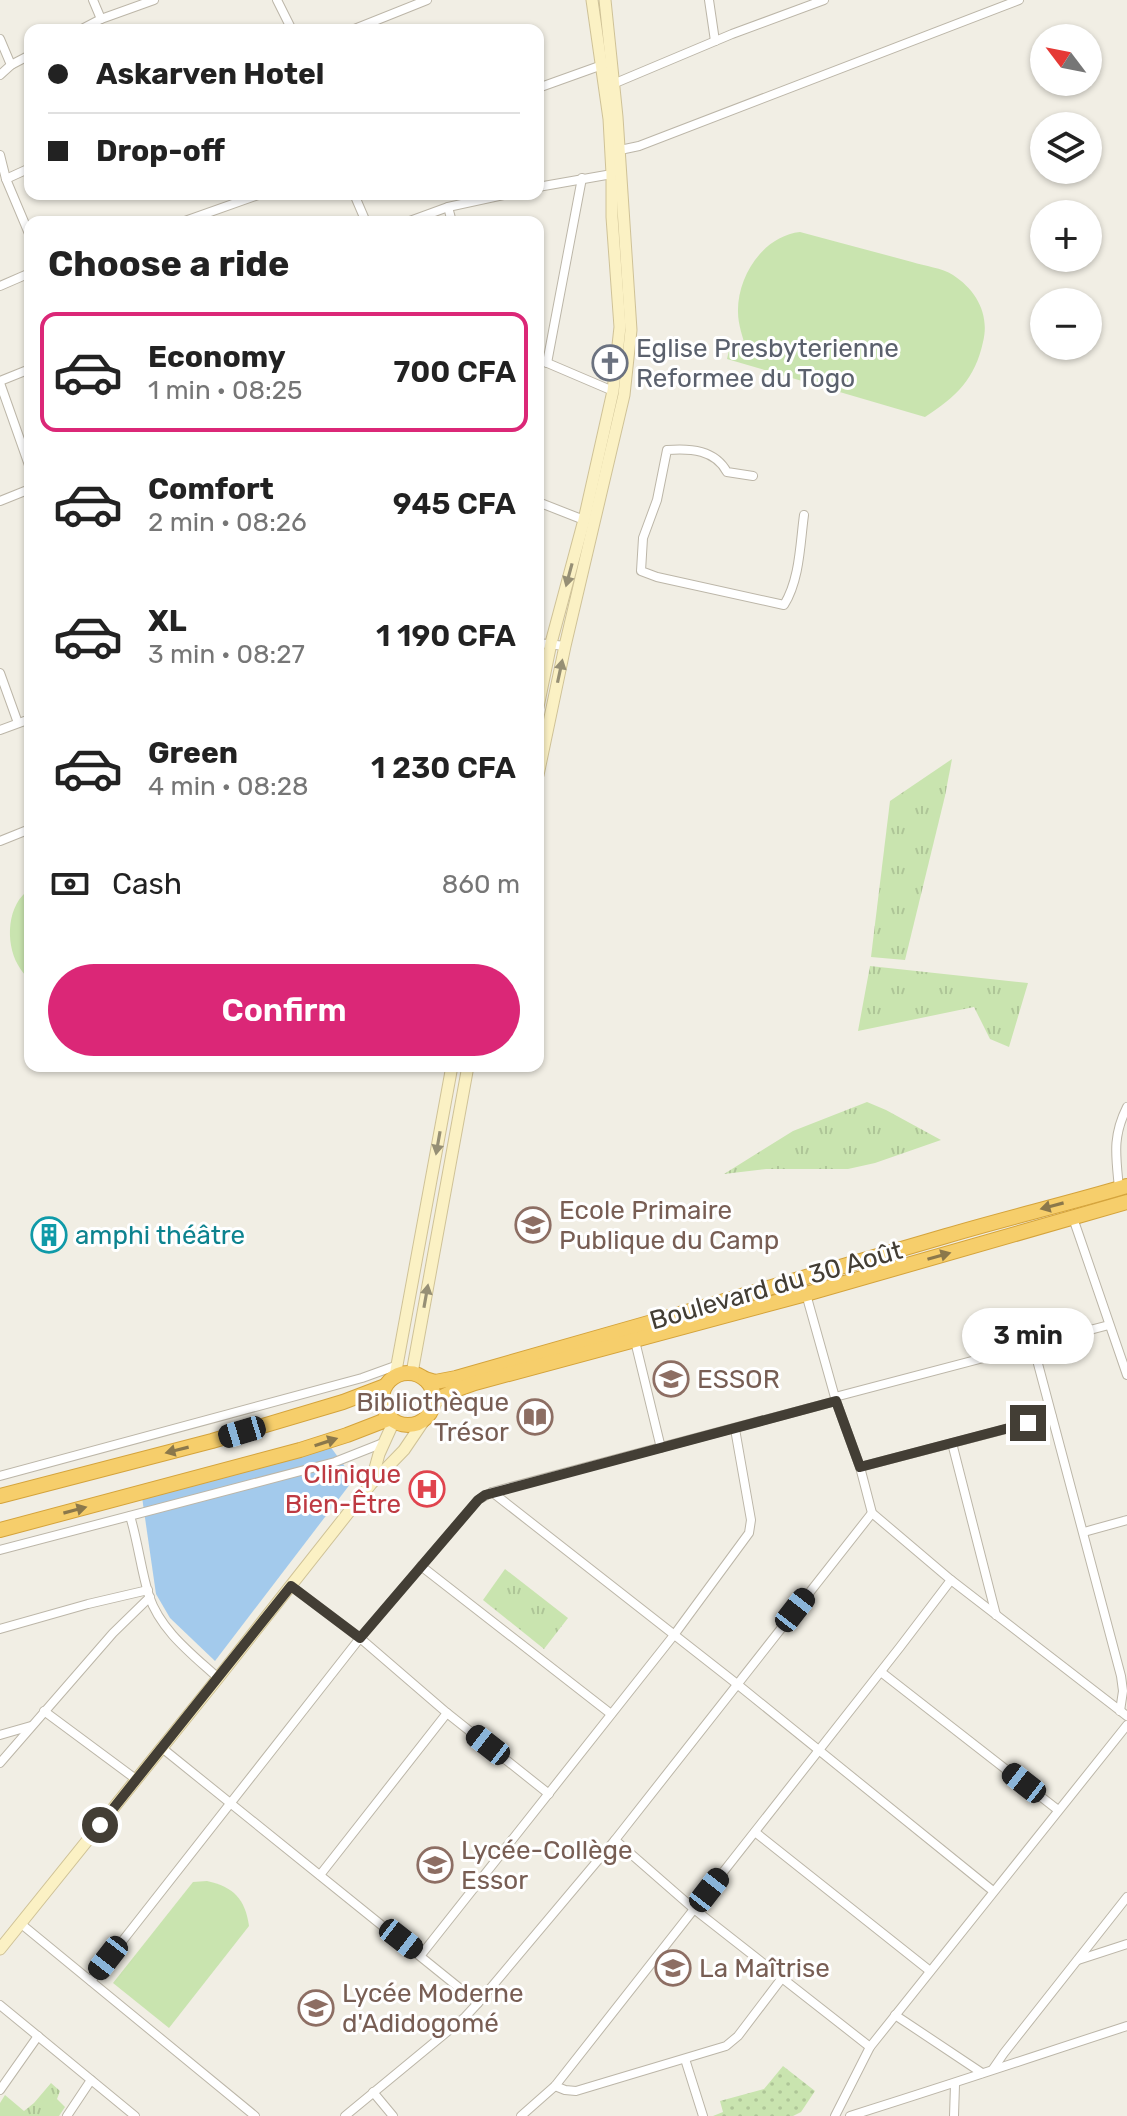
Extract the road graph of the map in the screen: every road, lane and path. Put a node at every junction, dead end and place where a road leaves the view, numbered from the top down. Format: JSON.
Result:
{"nodes":[{"id":1,"x":93,"y":0,"type":"edge"},
{"id":2,"x":154,"y":0,"type":"edge"},
{"id":3,"x":277,"y":0,"type":"edge"},
{"id":4,"x":427,"y":0,"type":"edge"},
{"id":5,"x":605,"y":0,"type":"edge"},
{"id":6,"x":709,"y":0,"type":"edge"},
{"id":7,"x":824,"y":0,"type":"edge"},
{"id":8,"x":1019,"y":0,"type":"edge"},
{"id":9,"x":591,"y":1,"type":"edge"},
{"id":10,"x":101,"y":19,"type":"junction"},
{"id":11,"x":91,"y":24,"type":"edge"},
{"id":12,"x":289,"y":24,"type":"edge"},
{"id":13,"x":367,"y":24,"type":"edge"},
{"id":14,"x":0,"y":39,"type":"edge"},
{"id":15,"x":715,"y":41,"type":"junction"},
{"id":16,"x":24,"y":58,"type":"edge"},
{"id":17,"x":606,"y":64,"type":"junction"},
{"id":18,"x":11,"y":65,"type":"junction"},
{"id":19,"x":0,"y":75,"type":"edge"},
{"id":20,"x":613,"y":84,"type":"junction"},
{"id":21,"x":544,"y":86,"type":"edge"},
{"id":22,"x":620,"y":150,"type":"junction"},
{"id":23,"x":0,"y":155,"type":"edge"},
{"id":24,"x":1,"y":165,"type":"edge"},
{"id":25,"x":24,"y":171,"type":"edge"},
{"id":26,"x":612,"y":174,"type":"junction"},
{"id":27,"x":582,"y":178,"type":"junction"},
{"id":28,"x":6,"y":179,"type":"junction"},
{"id":29,"x":544,"y":186,"type":"edge"},
{"id":30,"x":244,"y":200,"type":"edge"},
{"id":31,"x":480,"y":200,"type":"edge"},
{"id":32,"x":448,"y":207,"type":"junction"},
{"id":33,"x":199,"y":216,"type":"edge"},
{"id":34,"x":423,"y":216,"type":"edge"},
{"id":35,"x":450,"y":216,"type":"edge"},
{"id":36,"x":24,"y":222,"type":"edge"},
{"id":37,"x":24,"y":276,"type":"edge"},
{"id":38,"x":0,"y":286,"type":"edge"},
{"id":39,"x":544,"y":352,"type":"edge"},
{"id":40,"x":544,"y":362,"type":"edge"},
{"id":41,"x":24,"y":372,"type":"edge"},
{"id":42,"x":0,"y":382,"type":"edge"},
{"id":43,"x":613,"y":391,"type":"junction"},
{"id":44,"x":24,"y":451,"type":"edge"},
{"id":45,"x":753,"y":476,"type":"dead end"},
{"id":46,"x":24,"y":491,"type":"edge"},
{"id":47,"x":0,"y":501,"type":"edge"},
{"id":48,"x":544,"y":504,"type":"edge"},
{"id":49,"x":804,"y":515,"type":"dead end"},
{"id":50,"x":584,"y":520,"type":"junction"},
{"id":51,"x":544,"y":636,"type":"edge"},
{"id":52,"x":544,"y":642,"type":"edge"},
{"id":53,"x":565,"y":646,"type":"junction"},
{"id":54,"x":0,"y":673,"type":"edge"},
{"id":55,"x":24,"y":721,"type":"edge"},
{"id":56,"x":18,"y":723,"type":"junction"},
{"id":57,"x":0,"y":730,"type":"edge"},
{"id":58,"x":544,"y":746,"type":"edge"},
{"id":59,"x":24,"y":831,"type":"edge"},
{"id":60,"x":0,"y":841,"type":"edge"},
{"id":61,"x":451,"y":1072,"type":"edge"},
{"id":62,"x":467,"y":1072,"type":"edge"},
{"id":63,"x":1127,"y":1107,"type":"edge"},
{"id":64,"x":1123,"y":1187,"type":"edge"},
{"id":65,"x":1127,"y":1202,"type":"edge"},
{"id":66,"x":1017,"y":1215,"type":"junction"},
{"id":67,"x":1073,"y":1218,"type":"junction"},
{"id":68,"x":1022,"y":1233,"type":"junction"},
{"id":69,"x":806,"y":1294,"type":"junction"},
{"id":70,"x":1109,"y":1325,"type":"junction"},
{"id":71,"x":635,"y":1341,"type":"junction"},
{"id":72,"x":1033,"y":1345,"type":"junction"},
{"id":73,"x":1127,"y":1375,"type":"edge"},
{"id":74,"x":393,"y":1376,"type":"junction"},
{"id":75,"x":419,"y":1376,"type":"junction"},
{"id":76,"x":836,"y":1399,"type":"junction"},
{"id":77,"x":434,"y":1401,"type":"junction"},
{"id":78,"x":427,"y":1416,"type":"junction"},
{"id":79,"x":1052,"y":1417,"type":"junction"},
{"id":80,"x":392,"y":1419,"type":"junction"},
{"id":81,"x":735,"y":1429,"type":"junction"},
{"id":82,"x":383,"y":1443,"type":"junction"},
{"id":83,"x":952,"y":1443,"type":"junction"},
{"id":84,"x":661,"y":1448,"type":"junction"},
{"id":85,"x":860,"y":1467,"type":"junction"},
{"id":86,"x":0,"y":1476,"type":"edge"},
{"id":87,"x":371,"y":1484,"type":"junction"},
{"id":88,"x":492,"y":1492,"type":"junction"},
{"id":89,"x":0,"y":1496,"type":"edge"},
{"id":90,"x":872,"y":1513,"type":"junction"},
{"id":91,"x":130,"y":1516,"type":"junction"},
{"id":92,"x":1127,"y":1520,"type":"edge"},
{"id":93,"x":0,"y":1530,"type":"edge"},
{"id":94,"x":1084,"y":1532,"type":"junction"},
{"id":95,"x":0,"y":1550,"type":"edge"},
{"id":96,"x":421,"y":1566,"type":"junction"},
{"id":97,"x":951,"y":1580,"type":"junction"},
{"id":98,"x":291,"y":1586,"type":"junction"},
{"id":99,"x":149,"y":1593,"type":"junction"},
{"id":100,"x":996,"y":1615,"type":"junction"},
{"id":101,"x":0,"y":1629,"type":"edge"},
{"id":102,"x":674,"y":1635,"type":"junction"},
{"id":103,"x":360,"y":1638,"type":"junction"},
{"id":104,"x":881,"y":1672,"type":"junction"},
{"id":105,"x":218,"y":1678,"type":"junction"},
{"id":106,"x":737,"y":1684,"type":"junction"},
{"id":107,"x":44,"y":1711,"type":"junction"},
{"id":108,"x":447,"y":1713,"type":"junction"},
{"id":109,"x":611,"y":1714,"type":"junction"},
{"id":110,"x":1123,"y":1714,"type":"edge"},
{"id":111,"x":1127,"y":1725,"type":"edge"},
{"id":112,"x":32,"y":1726,"type":"junction"},
{"id":113,"x":0,"y":1735,"type":"edge"},
{"id":114,"x":162,"y":1748,"type":"junction"},
{"id":115,"x":819,"y":1750,"type":"junction"},
{"id":116,"x":0,"y":1763,"type":"edge"},
{"id":117,"x":137,"y":1780,"type":"junction"},
{"id":118,"x":549,"y":1794,"type":"junction"},
{"id":119,"x":230,"y":1803,"type":"junction"},
{"id":120,"x":1058,"y":1810,"type":"junction"},
{"id":121,"x":755,"y":1832,"type":"junction"},
{"id":122,"x":615,"y":1840,"type":"junction"},
{"id":123,"x":320,"y":1875,"type":"junction"},
{"id":124,"x":993,"y":1891,"type":"junction"},
{"id":125,"x":1127,"y":1897,"type":"edge"},
{"id":126,"x":694,"y":1909,"type":"junction"},
{"id":127,"x":20,"y":1923,"type":"junction"},
{"id":128,"x":1127,"y":1944,"type":"edge"},
{"id":129,"x":1,"y":1946,"type":"edge"},
{"id":130,"x":421,"y":1955,"type":"junction"},
{"id":131,"x":1076,"y":1961,"type":"junction"},
{"id":132,"x":930,"y":1971,"type":"junction"},
{"id":133,"x":782,"y":1978,"type":"junction"},
{"id":134,"x":91,"y":1981,"type":"junction"},
{"id":135,"x":478,"y":2003,"type":"junction"},
{"id":136,"x":0,"y":2005,"type":"edge"},
{"id":137,"x":895,"y":2015,"type":"junction"},
{"id":138,"x":1127,"y":2026,"type":"edge"},
{"id":139,"x":38,"y":2036,"type":"junction"},
{"id":140,"x":870,"y":2047,"type":"junction"},
{"id":141,"x":685,"y":2059,"type":"junction"},
{"id":142,"x":993,"y":2069,"type":"junction"},
{"id":143,"x":982,"y":2073,"type":"junction"},
{"id":144,"x":91,"y":2080,"type":"junction"},
{"id":145,"x":955,"y":2084,"type":"junction"},
{"id":146,"x":555,"y":2086,"type":"junction"},
{"id":147,"x":0,"y":2090,"type":"edge"},
{"id":148,"x":373,"y":2092,"type":"junction"},
{"id":149,"x":67,"y":2116,"type":"edge"},
{"id":150,"x":135,"y":2116,"type":"edge"},
{"id":151,"x":255,"y":2116,"type":"edge"},
{"id":152,"x":345,"y":2116,"type":"edge"},
{"id":153,"x":393,"y":2116,"type":"edge"},
{"id":154,"x":521,"y":2116,"type":"edge"},
{"id":155,"x":703,"y":2116,"type":"edge"},
{"id":156,"x":835,"y":2116,"type":"edge"},
{"id":157,"x":850,"y":2116,"type":"edge"},
{"id":158,"x":954,"y":2116,"type":"edge"}],
"edges":[{"from":1,"to":10,"type":"street"},
{"from":2,"to":10,"type":"street"},
{"from":3,"to":12,"type":"street"},
{"from":4,"to":13,"type":"street"},
{"from":5,"to":17,"type":"main road"},
{"from":6,"to":15,"type":"street"},
{"from":7,"to":15,"type":"street"},
{"from":8,"to":22,"type":"street"},
{"from":9,"to":17,"type":"main road"},
{"from":10,"to":11,"type":"street"},
{"from":14,"to":18,"type":"street"},
{"from":15,"to":20,"type":"street"},
{"from":16,"to":18,"type":"street"},
{"from":17,"to":20,"type":"main road"},
{"from":17,"to":21,"type":"street"},
{"from":17,"to":26,"type":"main road"},
{"from":18,"to":19,"type":"street"},
{"from":20,"to":22,"type":"main road"},
{"from":22,"to":53,"type":"main road"},
{"from":23,"to":24,"type":"street"},
{"from":24,"to":28,"type":"street"},
{"from":25,"to":28,"type":"street"},
{"from":26,"to":27,"type":"street"},
{"from":26,"to":43,"type":"main road"},
{"from":27,"to":29,"type":"street"},
{"from":27,"to":39,"type":"street"},
{"from":28,"to":36,"type":"street"},
{"from":30,"to":33,"type":"street"},
{"from":31,"to":32,"type":"street"},
{"from":32,"to":34,"type":"street"},
{"from":32,"to":35,"type":"street"},
{"from":37,"to":38,"type":"street"},
{"from":40,"to":43,"type":"street"},
{"from":41,"to":42,"type":"street"},
{"from":42,"to":44,"type":"street"},
{"from":43,"to":50,"type":"main road"},
{"from":45,"to":49,"type":"street"},
{"from":46,"to":47,"type":"street"},
{"from":48,"to":50,"type":"street"},
{"from":50,"to":51,"type":"main road","one_way":true},
{"from":52,"to":53,"type":"street"},
{"from":58,"to":53,"type":"main road","one_way":true},
{"from":54,"to":56,"type":"street"},
{"from":55,"to":56,"type":"street"},
{"from":56,"to":57,"type":"street"},
{"from":59,"to":60,"type":"street"},
{"from":61,"to":74,"type":"main road","one_way":true},
{"from":75,"to":62,"type":"main road","one_way":true},
{"from":63,"to":64,"type":"street"},
{"from":64,"to":66,"type":"highway","name":"Boulevard du 30 Août","one_way":true},
{"from":65,"to":67,"type":"highway","name":"Boulevard du 30 Août"},
{"from":66,"to":68,"type":"highway"},
{"from":66,"to":75,"type":"highway","name":"Boulevard du 30 Août"},
{"from":67,"to":68,"type":"highway","name":"Boulevard du 30 Août"},
{"from":67,"to":70,"type":"street"},
{"from":69,"to":68,"type":"highway","name":"Boulevard du 30 Août","one_way":true},
{"from":69,"to":71,"type":"highway","name":"Boulevard du 30 Août"},
{"from":69,"to":76,"type":"street"},
{"from":70,"to":72,"type":"street"},
{"from":70,"to":73,"type":"street"},
{"from":71,"to":77,"type":"highway","name":"Boulevard du 30 Août"},
{"from":71,"to":84,"type":"street"},
{"from":72,"to":76,"type":"street"},
{"from":72,"to":79,"type":"street"},
{"from":74,"to":75,"type":"highway"},
{"from":74,"to":80,"type":"highway"},
{"from":74,"to":86,"type":"street"},
{"from":74,"to":89,"type":"highway","one_way":true},
{"from":75,"to":77,"type":"highway"},
{"from":76,"to":81,"type":"street"},
{"from":76,"to":85,"type":"street"},
{"from":77,"to":78,"type":"highway"},
{"from":78,"to":80,"type":"highway"},
{"from":78,"to":87,"type":"main road"},
{"from":79,"to":83,"type":"street"},
{"from":79,"to":94,"type":"street"},
{"from":80,"to":82,"type":"main road"},
{"from":93,"to":80,"type":"highway","one_way":true},
{"from":81,"to":84,"type":"street"},
{"from":81,"to":102,"type":"street"},
{"from":82,"to":87,"type":"main road"},
{"from":82,"to":91,"type":"street"},
{"from":83,"to":85,"type":"street"},
{"from":83,"to":100,"type":"street"},
{"from":84,"to":88,"type":"street"},
{"from":85,"to":90,"type":"street"},
{"from":87,"to":98,"type":"main road"},
{"from":88,"to":96,"type":"street"},
{"from":88,"to":102,"type":"street"},
{"from":90,"to":97,"type":"street"},
{"from":90,"to":106,"type":"street"},
{"from":91,"to":95,"type":"street"},
{"from":91,"to":99,"type":"street"},
{"from":92,"to":94,"type":"street"},
{"from":94,"to":110,"type":"street"},
{"from":96,"to":103,"type":"street"},
{"from":96,"to":109,"type":"street"},
{"from":97,"to":100,"type":"street"},
{"from":97,"to":104,"type":"street"},
{"from":98,"to":103,"type":"street"},
{"from":98,"to":105,"type":"main road"},
{"from":99,"to":101,"type":"street"},
{"from":99,"to":105,"type":"street"},
{"from":99,"to":107,"type":"street"},
{"from":100,"to":110,"type":"street"},
{"from":102,"to":106,"type":"street"},
{"from":102,"to":109,"type":"street"},
{"from":103,"to":108,"type":"street"},
{"from":103,"to":119,"type":"street"},
{"from":104,"to":115,"type":"street"},
{"from":104,"to":120,"type":"street"},
{"from":105,"to":114,"type":"main road"},
{"from":106,"to":115,"type":"street"},
{"from":106,"to":122,"type":"street"},
{"from":107,"to":112,"type":"street"},
{"from":107,"to":117,"type":"street"},
{"from":108,"to":118,"type":"street"},
{"from":108,"to":123,"type":"street"},
{"from":109,"to":118,"type":"street"},
{"from":111,"to":120,"type":"street"},
{"from":112,"to":113,"type":"street"},
{"from":112,"to":116,"type":"street"},
{"from":114,"to":117,"type":"main road"},
{"from":114,"to":119,"type":"street"},
{"from":115,"to":121,"type":"street"},
{"from":115,"to":124,"type":"street"},
{"from":117,"to":127,"type":"main road"},
{"from":118,"to":130,"type":"street"},
{"from":119,"to":123,"type":"street"},
{"from":119,"to":134,"type":"street"},
{"from":120,"to":124,"type":"street"},
{"from":121,"to":126,"type":"street"},
{"from":121,"to":132,"type":"street"},
{"from":122,"to":126,"type":"street"},
{"from":122,"to":135,"type":"street"},
{"from":123,"to":130,"type":"street"},
{"from":124,"to":132,"type":"street"},
{"from":125,"to":131,"type":"street"},
{"from":126,"to":133,"type":"street"},
{"from":126,"to":146,"type":"street"},
{"from":127,"to":129,"type":"main road"},
{"from":127,"to":134,"type":"street"},
{"from":128,"to":131,"type":"street"},
{"from":130,"to":135,"type":"street"},
{"from":131,"to":142,"type":"street"},
{"from":132,"to":137,"type":"street"},
{"from":133,"to":140,"type":"street"},
{"from":133,"to":141,"type":"street"},
{"from":134,"to":151,"type":"street"},
{"from":135,"to":148,"type":"street"},
{"from":136,"to":139,"type":"street"},
{"from":137,"to":140,"type":"street"},
{"from":137,"to":143,"type":"street"},
{"from":138,"to":142,"type":"street"},
{"from":139,"to":144,"type":"street"},
{"from":139,"to":147,"type":"street"},
{"from":140,"to":156,"type":"street"},
{"from":141,"to":146,"type":"street"},
{"from":141,"to":155,"type":"street"},
{"from":142,"to":143,"type":"street"},
{"from":143,"to":145,"type":"street"},
{"from":144,"to":149,"type":"street"},
{"from":144,"to":150,"type":"street"},
{"from":145,"to":157,"type":"street"},
{"from":145,"to":158,"type":"street"},
{"from":146,"to":154,"type":"street"},
{"from":148,"to":152,"type":"street"},
{"from":148,"to":153,"type":"street"}]}
